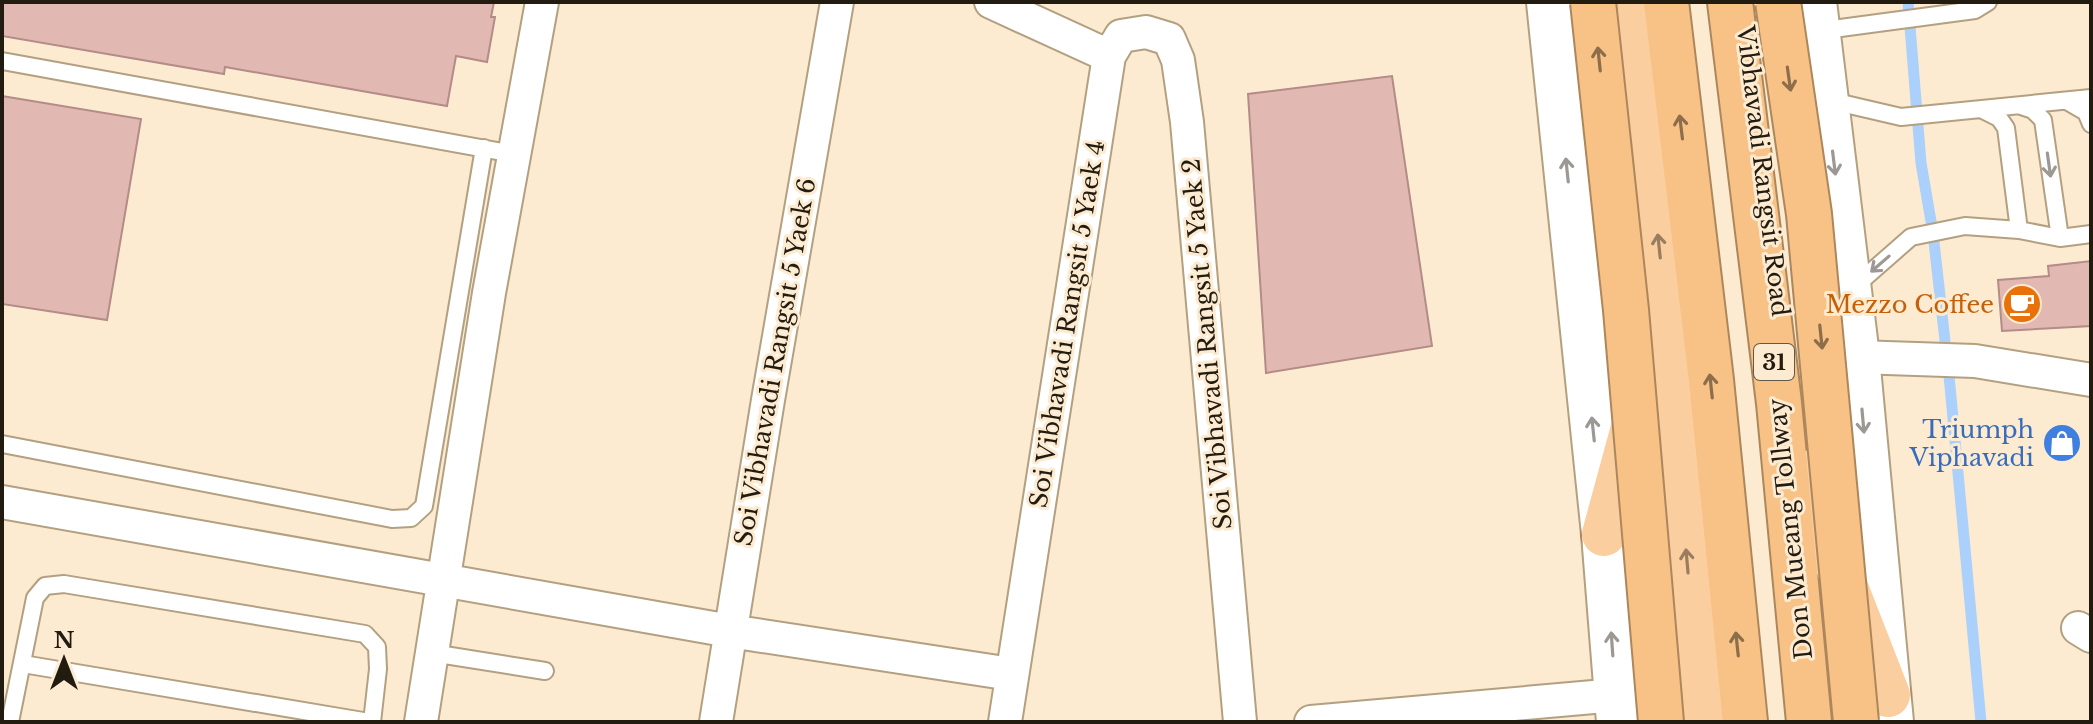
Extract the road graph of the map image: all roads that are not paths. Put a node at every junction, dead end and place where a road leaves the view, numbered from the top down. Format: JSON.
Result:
{"nodes":[{"id":1,"x":542,"y":2,"type":"edge"},
{"id":2,"x":837,"y":2,"type":"edge"},
{"id":3,"x":991,"y":2,"type":"edge"},
{"id":4,"x":1549,"y":2,"type":"edge"},
{"id":5,"x":1593,"y":2,"type":"edge"},
{"id":6,"x":1634,"y":2,"type":"edge"},
{"id":7,"x":1666,"y":2,"type":"edge"},
{"id":8,"x":1730,"y":2,"type":"edge"},
{"id":9,"x":1741,"y":2,"type":"edge"},
{"id":10,"x":1778,"y":2,"type":"edge"},
{"id":11,"x":1988,"y":2,"type":"edge"},
{"id":12,"x":1816,"y":17,"type":"edge"},
{"id":13,"x":1109,"y":56,"type":"junction"},
{"id":14,"x":2,"y":61,"type":"edge"},
{"id":15,"x":2091,"y":98,"type":"edge"},
{"id":16,"x":1827,"y":99,"type":"junction"},
{"id":17,"x":2066,"y":101,"type":"junction"},
{"id":18,"x":2020,"y":106,"type":"junction"},
{"id":19,"x":1982,"y":110,"type":"junction"},
{"id":20,"x":2091,"y":124,"type":"edge"},
{"id":21,"x":498,"y":151,"type":"junction"},
{"id":22,"x":2019,"y":230,"type":"junction"},
{"id":23,"x":2091,"y":234,"type":"edge"},
{"id":24,"x":2060,"y":238,"type":"junction"},
{"id":25,"x":1849,"y":291,"type":"junction"},
{"id":26,"x":1665,"y":309,"type":"junction"},
{"id":27,"x":1857,"y":357,"type":"junction"},
{"id":28,"x":2091,"y":380,"type":"edge"},
{"id":29,"x":2,"y":444,"type":"edge"},
{"id":30,"x":1801,"y":472,"type":"junction"},
{"id":31,"x":2,"y":502,"type":"edge"},
{"id":32,"x":1604,"y":534,"type":"junction"},
{"id":33,"x":444,"y":578,"type":"junction"},
{"id":34,"x":730,"y":631,"type":"junction"},
{"id":35,"x":432,"y":653,"type":"junction"},
{"id":36,"x":23,"y":664,"type":"junction"},
{"id":37,"x":545,"y":671,"type":"dead end"},
{"id":38,"x":1011,"y":674,"type":"junction"},
{"id":39,"x":1617,"y":708,"type":"edge"},
{"id":40,"x":1879,"y":713,"type":"edge"},
{"id":41,"x":10,"y":722,"type":"edge"},
{"id":42,"x":370,"y":722,"type":"edge"},
{"id":43,"x":421,"y":722,"type":"edge"},
{"id":44,"x":716,"y":722,"type":"edge"},
{"id":45,"x":1005,"y":722,"type":"edge"},
{"id":46,"x":1240,"y":722,"type":"edge"},
{"id":47,"x":1311,"y":722,"type":"edge"},
{"id":48,"x":1661,"y":722,"type":"edge"},
{"id":49,"x":1704,"y":722,"type":"edge"},
{"id":50,"x":1745,"y":722,"type":"edge"},
{"id":51,"x":1809,"y":722,"type":"edge"},
{"id":52,"x":1826,"y":722,"type":"edge"}],
"edges":[{"from":1,"to":21,"type":"street"},
{"from":2,"to":34,"type":"street","name":"Soi Vibhavadi Rangsit 5 Yaek 6"},
{"from":3,"to":13,"type":"street"},
{"from":32,"to":4,"type":"main road","one_way":true},
{"from":48,"to":5,"type":"highway","one_way":true,"bridge":true},
{"from":26,"to":6,"type":"highway","one_way":true},
{"from":50,"to":7,"type":"highway","one_way":true},
{"from":8,"to":51,"type":"highway","name":"Don Mueang Tollway","number":"31"},
{"from":9,"to":30,"type":"highway","name":"Vibhavadi Rangsit Road","number":"31"},
{"from":10,"to":40,"type":"highway","one_way":true,"bridge":true},
{"from":11,"to":12,"type":"lane"},
{"from":12,"to":16,"type":"main road"},
{"from":13,"to":38,"type":"street","name":"Soi Vibhavadi Rangsit 5 Yaek 4"},
{"from":13,"to":46,"type":"street","name":"Soi Vibhavadi Rangsit 5 Yaek 2"},
{"from":14,"to":21,"type":"lane"},
{"from":15,"to":17,"type":"lane"},
{"from":16,"to":19,"type":"lane"},
{"from":16,"to":25,"type":"main road","one_way":true},
{"from":17,"to":18,"type":"lane"},
{"from":17,"to":20,"type":"lane"},
{"from":18,"to":19,"type":"lane"},
{"from":18,"to":24,"type":"lane","one_way":true},
{"from":19,"to":22,"type":"lane"},
{"from":21,"to":29,"type":"lane"},
{"from":21,"to":33,"type":"street"},
{"from":22,"to":24,"type":"lane"},
{"from":22,"to":25,"type":"lane","one_way":true},
{"from":23,"to":24,"type":"lane"},
{"from":25,"to":27,"type":"main road"},
{"from":26,"to":32,"type":"highway"},
{"from":49,"to":26,"type":"highway","one_way":true},
{"from":27,"to":28,"type":"street"},
{"from":27,"to":40,"type":"main road","one_way":true},
{"from":30,"to":40,"type":"highway"},
{"from":30,"to":52,"type":"highway","name":"Vibhavadi Rangsit Road","number":"31"},
{"from":31,"to":33,"type":"street"},
{"from":39,"to":32,"type":"main road","one_way":true},
{"from":33,"to":34,"type":"street"},
{"from":33,"to":35,"type":"street"},
{"from":34,"to":38,"type":"street"},
{"from":34,"to":44,"type":"street","name":"Soi Vibhavadi Rangsit 5 Yaek 6"},
{"from":35,"to":37,"type":"lane"},
{"from":35,"to":43,"type":"street"},
{"from":36,"to":41,"type":"lane"},
{"from":36,"to":42,"type":"lane"},
{"from":36,"to":42,"type":"lane"},
{"from":38,"to":45,"type":"street","name":"Soi Vibhavadi Rangsit 5 Yaek 4"},
{"from":39,"to":47,"type":"street"}]}
